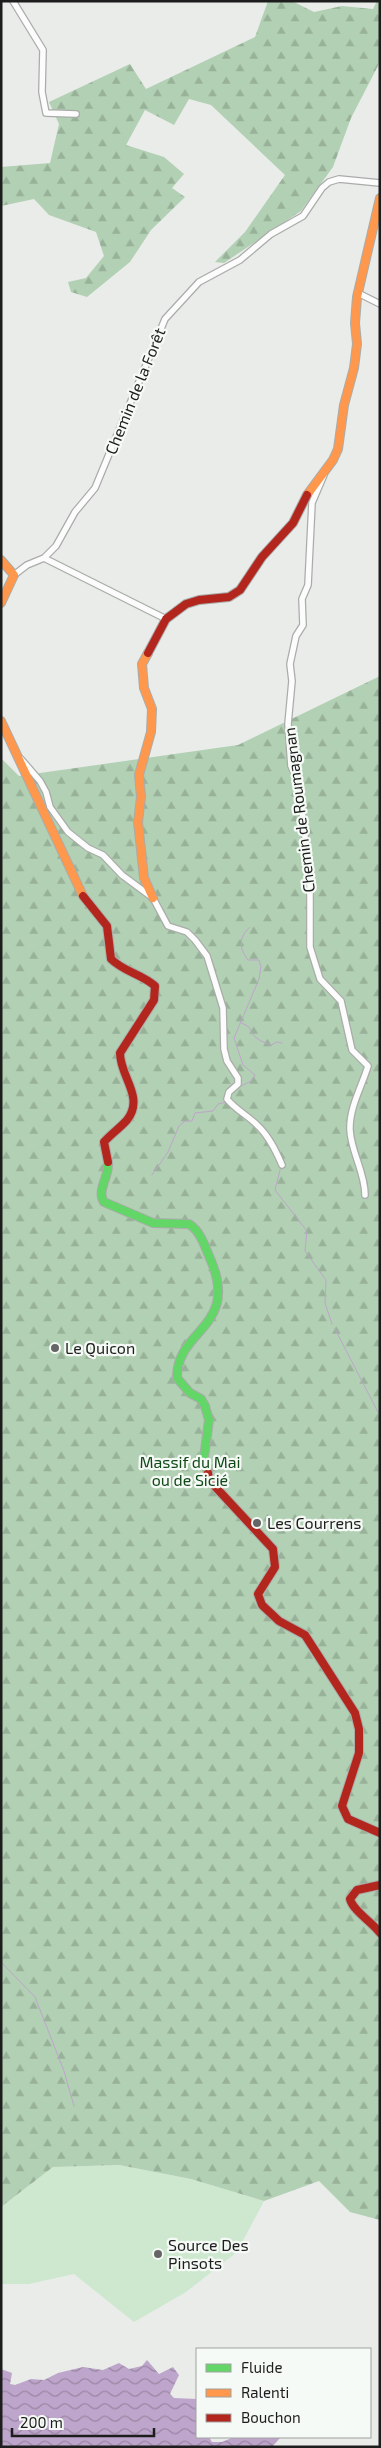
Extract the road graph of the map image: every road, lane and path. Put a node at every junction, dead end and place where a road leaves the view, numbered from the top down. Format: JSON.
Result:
{"nodes":[{"id":1,"x":13,"y":1,"type":"edge"},
{"id":2,"x":76,"y":114,"type":"dead end"},
{"id":3,"x":380,"y":183,"type":"edge"},
{"id":4,"x":380,"y":198,"type":"edge"},
{"id":5,"x":358,"y":293,"type":"junction"},
{"id":6,"x":380,"y":304,"type":"edge"},
{"id":7,"x":325,"y":471,"type":"junction"},
{"id":8,"x":44,"y":558,"type":"junction"},
{"id":9,"x":1,"y":560,"type":"edge"},
{"id":10,"x":14,"y":575,"type":"junction"},
{"id":11,"x":1,"y":602,"type":"edge"},
{"id":12,"x":166,"y":620,"type":"junction"},
{"id":13,"x":1,"y":721,"type":"edge"},
{"id":14,"x":19,"y":757,"type":"junction"},
{"id":15,"x":153,"y":898,"type":"junction"},
{"id":16,"x":282,"y":1165,"type":"dead end"},
{"id":17,"x":365,"y":1195,"type":"dead end"},
{"id":18,"x":380,"y":1833,"type":"edge"},
{"id":19,"x":380,"y":1885,"type":"edge"},
{"id":20,"x":380,"y":1933,"type":"edge"}],
"edges":[{"from":1,"to":2,"type":"street"},
{"from":3,"to":8,"type":"street","name":"Chemin de la Forêt"},
{"from":4,"to":5,"type":"street"},
{"from":5,"to":6,"type":"street"},
{"from":5,"to":7,"type":"street"},
{"from":7,"to":12,"type":"street"},
{"from":7,"to":17,"type":"street","name":"Chemin de Roumagnan"},
{"from":8,"to":10,"type":"street","name":"Chemin de la Forêt"},
{"from":8,"to":12,"type":"street"},
{"from":9,"to":10,"type":"street"},
{"from":10,"to":11,"type":"street"},
{"from":12,"to":15,"type":"street"},
{"from":13,"to":14,"type":"street"},
{"from":14,"to":15,"type":"street"},
{"from":14,"to":18,"type":"street"},
{"from":15,"to":16,"type":"street"},
{"from":19,"to":20,"type":"street"}]}
